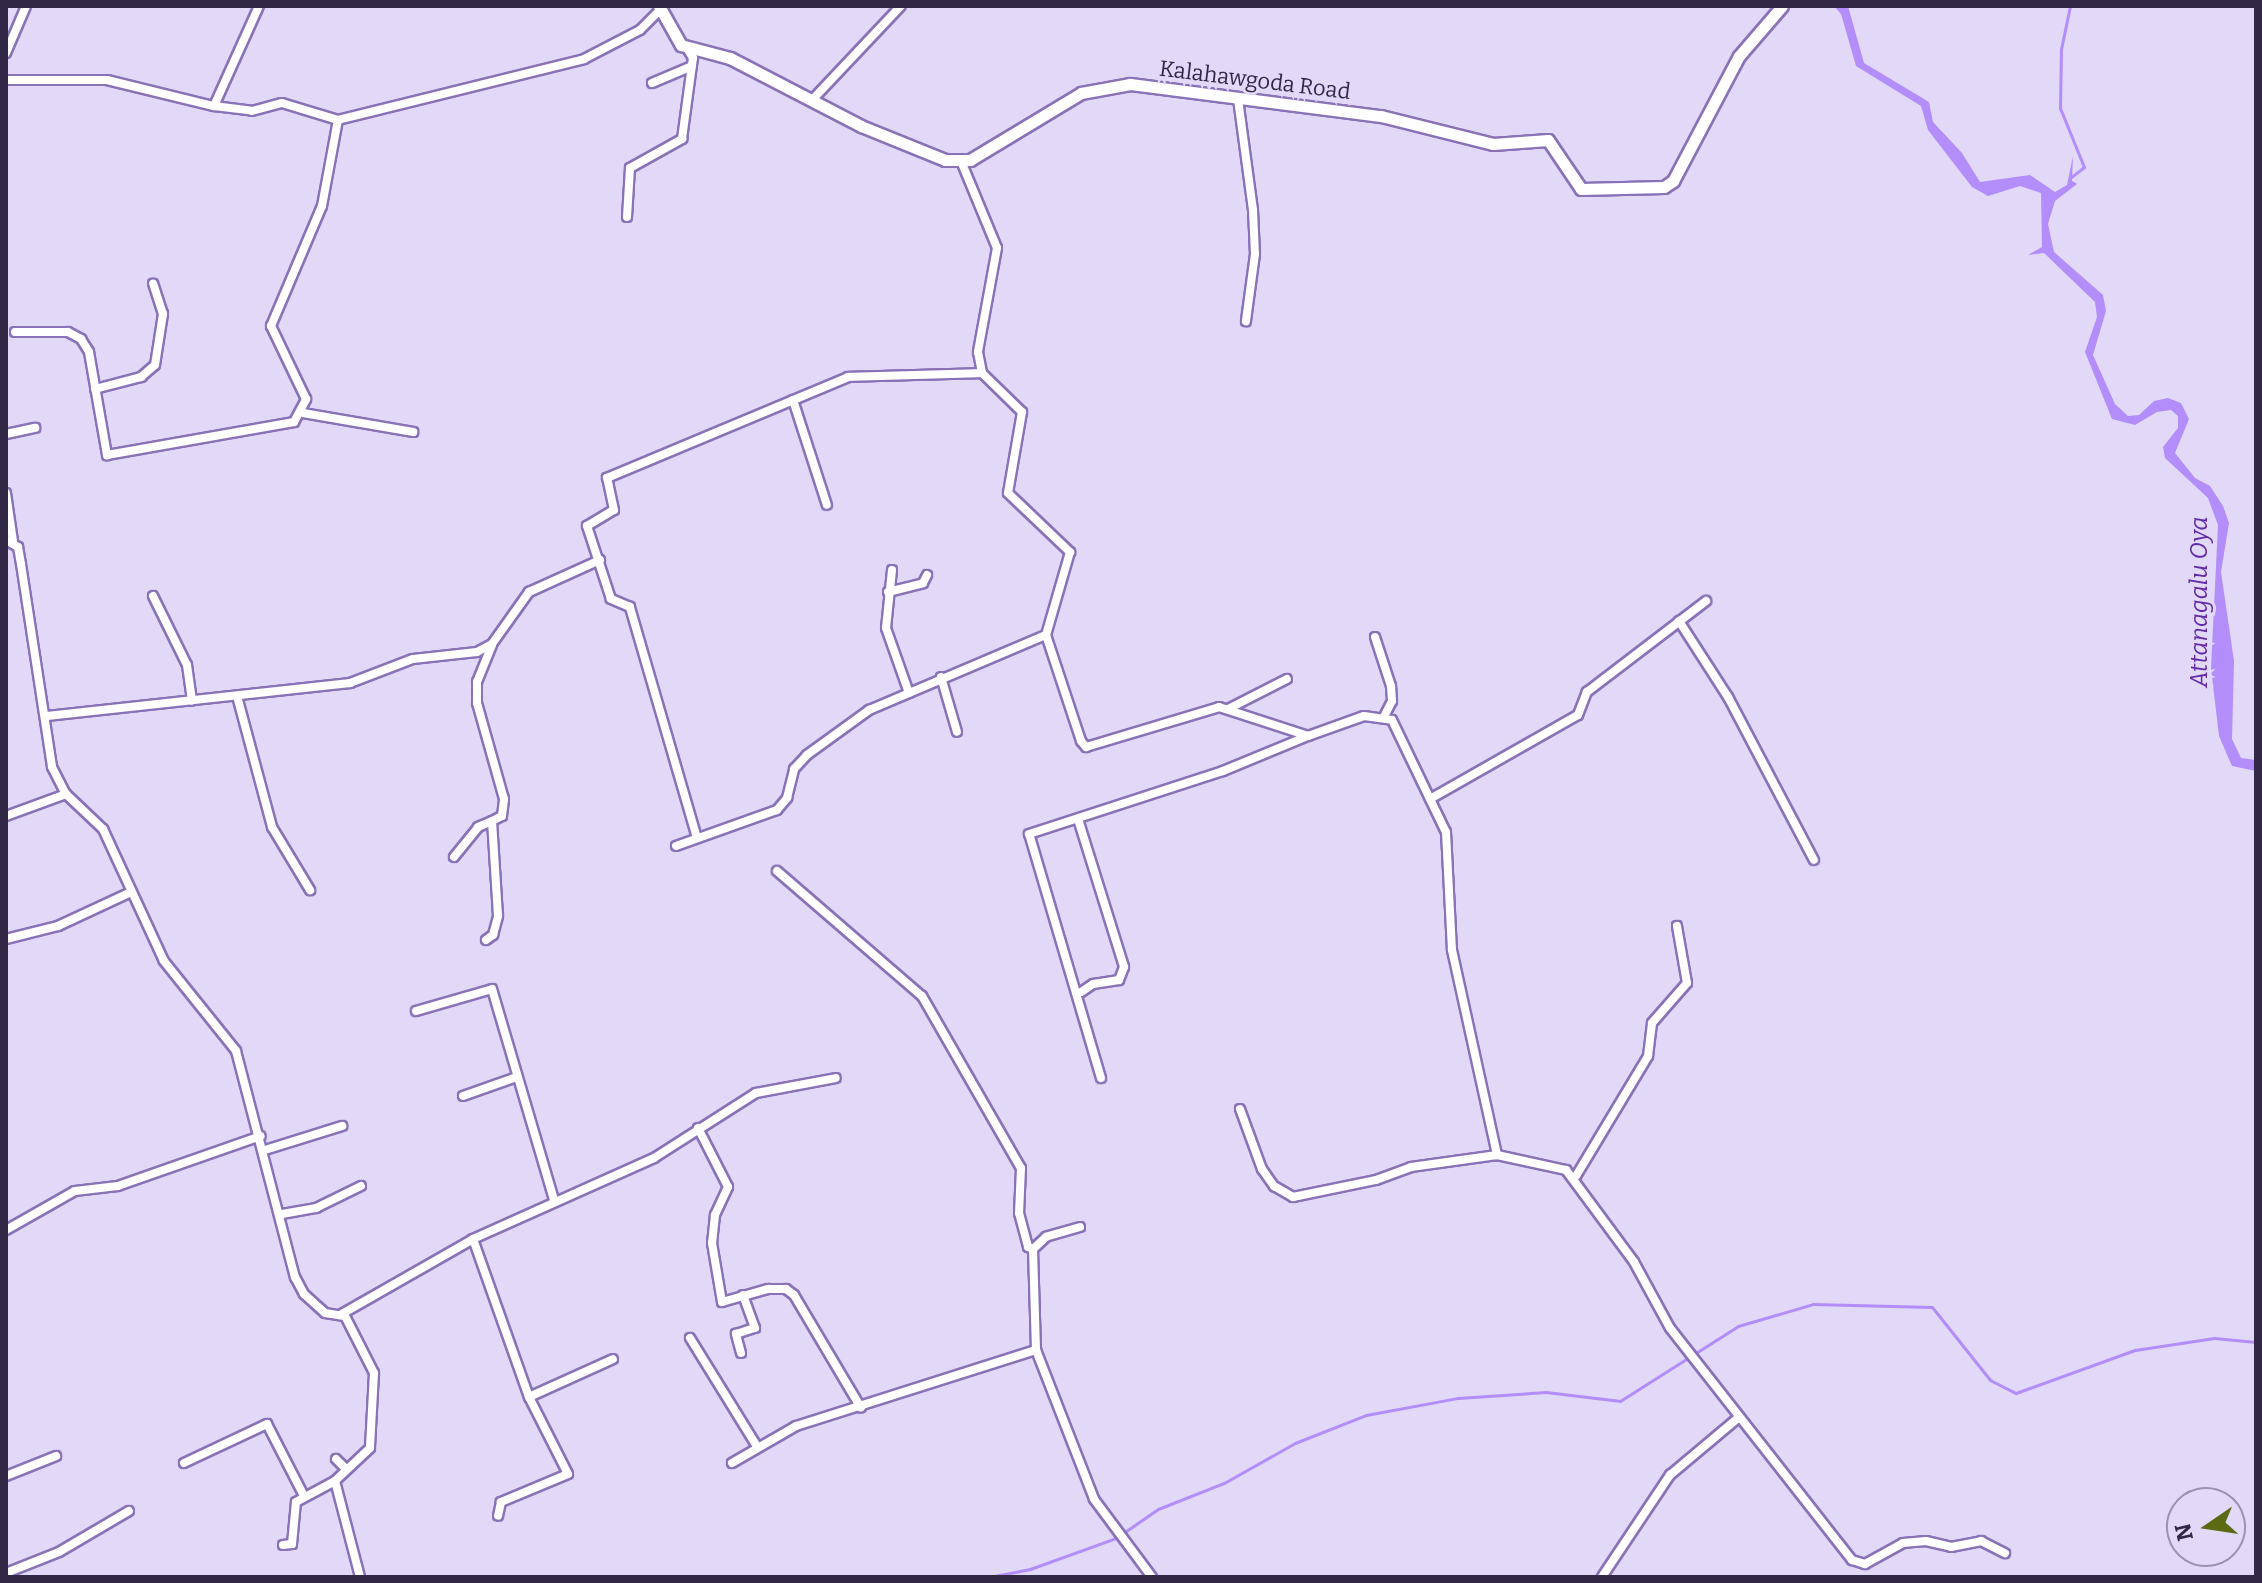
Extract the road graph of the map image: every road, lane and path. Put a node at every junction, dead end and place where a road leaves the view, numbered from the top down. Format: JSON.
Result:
{"nodes":[{"id":1,"x":26,"y":6,"type":"edge"},
{"id":2,"x":259,"y":6,"type":"edge"},
{"id":3,"x":901,"y":6,"type":"edge"},
{"id":4,"x":1782,"y":6,"type":"edge"},
{"id":5,"x":660,"y":8,"type":"edge"},
{"id":6,"x":686,"y":47,"type":"junction"},
{"id":7,"x":6,"y":53,"type":"edge"},
{"id":8,"x":692,"y":66,"type":"junction"},
{"id":9,"x":6,"y":80,"type":"edge"},
{"id":10,"x":652,"y":83,"type":"dead end"},
{"id":11,"x":1238,"y":99,"type":"junction"},
{"id":12,"x":812,"y":100,"type":"junction"},
{"id":13,"x":214,"y":106,"type":"junction"},
{"id":14,"x":338,"y":120,"type":"junction"},
{"id":15,"x":961,"y":161,"type":"junction"},
{"id":16,"x":627,"y":217,"type":"dead end"},
{"id":17,"x":153,"y":284,"type":"dead end"},
{"id":18,"x":1246,"y":321,"type":"dead end"},
{"id":19,"x":15,"y":332,"type":"dead end"},
{"id":20,"x":982,"y":373,"type":"junction"},
{"id":21,"x":95,"y":389,"type":"junction"},
{"id":22,"x":793,"y":400,"type":"junction"},
{"id":23,"x":303,"y":413,"type":"junction"},
{"id":24,"x":35,"y":428,"type":"dead end"},
{"id":25,"x":413,"y":432,"type":"dead end"},
{"id":26,"x":6,"y":434,"type":"edge"},
{"id":27,"x":6,"y":493,"type":"edge"},
{"id":28,"x":827,"y":505,"type":"dead end"},
{"id":29,"x":9,"y":540,"type":"edge"},
{"id":30,"x":600,"y":560,"type":"junction"},
{"id":31,"x":892,"y":570,"type":"dead end"},
{"id":32,"x":927,"y":575,"type":"dead end"},
{"id":33,"x":887,"y":593,"type":"junction"},
{"id":34,"x":153,"y":596,"type":"dead end"},
{"id":35,"x":1706,"y":601,"type":"dead end"},
{"id":36,"x":1679,"y":621,"type":"junction"},
{"id":37,"x":1046,"y":635,"type":"junction"},
{"id":38,"x":1375,"y":637,"type":"dead end"},
{"id":39,"x":492,"y":644,"type":"junction"},
{"id":40,"x":941,"y":677,"type":"junction"},
{"id":41,"x":1287,"y":679,"type":"dead end"},
{"id":42,"x":909,"y":693,"type":"junction"},
{"id":43,"x":237,"y":696,"type":"junction"},
{"id":44,"x":192,"y":701,"type":"junction"},
{"id":45,"x":1228,"y":709,"type":"junction"},
{"id":46,"x":1385,"y":715,"type":"junction"},
{"id":47,"x":47,"y":716,"type":"junction"},
{"id":48,"x":957,"y":732,"type":"dead end"},
{"id":49,"x":1308,"y":736,"type":"junction"},
{"id":50,"x":66,"y":794,"type":"junction"},
{"id":51,"x":1430,"y":799,"type":"junction"},
{"id":52,"x":6,"y":816,"type":"edge"},
{"id":53,"x":1078,"y":819,"type":"junction"},
{"id":54,"x":492,"y":821,"type":"junction"},
{"id":55,"x":697,"y":838,"type":"junction"},
{"id":56,"x":676,"y":846,"type":"dead end"},
{"id":57,"x":454,"y":857,"type":"dead end"},
{"id":58,"x":1814,"y":860,"type":"dead end"},
{"id":59,"x":777,"y":871,"type":"dead end"},
{"id":60,"x":310,"y":890,"type":"dead end"},
{"id":61,"x":131,"y":892,"type":"junction"},
{"id":62,"x":1677,"y":926,"type":"dead end"},
{"id":63,"x":6,"y":939,"type":"edge"},
{"id":64,"x":486,"y":940,"type":"dead end"},
{"id":65,"x":1081,"y":992,"type":"dead end"},
{"id":66,"x":416,"y":1011,"type":"dead end"},
{"id":67,"x":517,"y":1077,"type":"junction"},
{"id":68,"x":836,"y":1078,"type":"dead end"},
{"id":69,"x":1101,"y":1078,"type":"dead end"},
{"id":70,"x":463,"y":1096,"type":"dead end"},
{"id":71,"x":1240,"y":1109,"type":"dead end"},
{"id":72,"x":342,"y":1126,"type":"dead end"},
{"id":73,"x":698,"y":1128,"type":"junction"},
{"id":74,"x":261,"y":1136,"type":"junction"},
{"id":75,"x":265,"y":1150,"type":"junction"},
{"id":76,"x":1497,"y":1155,"type":"junction"},
{"id":77,"x":1576,"y":1176,"type":"junction"},
{"id":78,"x":361,"y":1186,"type":"dead end"},
{"id":79,"x":554,"y":1200,"type":"junction"},
{"id":80,"x":282,"y":1214,"type":"junction"},
{"id":81,"x":1080,"y":1227,"type":"dead end"},
{"id":82,"x":6,"y":1230,"type":"edge"},
{"id":83,"x":473,"y":1239,"type":"junction"},
{"id":84,"x":1033,"y":1249,"type":"junction"},
{"id":85,"x":743,"y":1295,"type":"junction"},
{"id":86,"x":340,"y":1315,"type":"junction"},
{"id":87,"x":690,"y":1338,"type":"dead end"},
{"id":88,"x":1036,"y":1350,"type":"junction"},
{"id":89,"x":741,"y":1353,"type":"dead end"},
{"id":90,"x":613,"y":1359,"type":"dead end"},
{"id":91,"x":529,"y":1397,"type":"junction"},
{"id":92,"x":861,"y":1408,"type":"junction"},
{"id":93,"x":1739,"y":1417,"type":"junction"},
{"id":94,"x":756,"y":1445,"type":"junction"},
{"id":95,"x":56,"y":1456,"type":"dead end"},
{"id":96,"x":336,"y":1459,"type":"dead end"},
{"id":97,"x":184,"y":1463,"type":"dead end"},
{"id":98,"x":732,"y":1463,"type":"dead end"},
{"id":99,"x":346,"y":1469,"type":"junction"},
{"id":100,"x":6,"y":1476,"type":"edge"},
{"id":101,"x":335,"y":1481,"type":"junction"},
{"id":102,"x":303,"y":1494,"type":"junction"},
{"id":103,"x":129,"y":1511,"type":"dead end"},
{"id":104,"x":498,"y":1516,"type":"dead end"},
{"id":105,"x":283,"y":1545,"type":"dead end"},
{"id":106,"x":2005,"y":1553,"type":"dead end"},
{"id":107,"x":6,"y":1573,"type":"edge"},
{"id":108,"x":360,"y":1577,"type":"edge"},
{"id":109,"x":1152,"y":1577,"type":"edge"},
{"id":110,"x":1602,"y":1577,"type":"edge"}],
"edges":[{"from":1,"to":7,"type":"street"},
{"from":2,"to":13,"type":"street"},
{"from":3,"to":12,"type":"street"},
{"from":4,"to":11,"type":"street","name":"Kalahawgoda Road"},
{"from":5,"to":6,"type":"street"},
{"from":5,"to":14,"type":"street"},
{"from":6,"to":8,"type":"street"},
{"from":6,"to":12,"type":"street"},
{"from":8,"to":10,"type":"street"},
{"from":8,"to":16,"type":"street"},
{"from":9,"to":13,"type":"street"},
{"from":11,"to":15,"type":"street","name":"Kalahawgoda Road"},
{"from":11,"to":18,"type":"street"},
{"from":12,"to":15,"type":"street"},
{"from":13,"to":14,"type":"street"},
{"from":14,"to":23,"type":"street"},
{"from":15,"to":20,"type":"street"},
{"from":17,"to":21,"type":"street"},
{"from":19,"to":21,"type":"street"},
{"from":20,"to":22,"type":"street"},
{"from":20,"to":37,"type":"street"},
{"from":21,"to":23,"type":"street"},
{"from":22,"to":28,"type":"street"},
{"from":22,"to":30,"type":"street"},
{"from":23,"to":25,"type":"street"},
{"from":24,"to":26,"type":"street"},
{"from":27,"to":29,"type":"street"},
{"from":29,"to":47,"type":"street"},
{"from":30,"to":39,"type":"street"},
{"from":30,"to":55,"type":"street"},
{"from":31,"to":33,"type":"street"},
{"from":32,"to":33,"type":"street"},
{"from":33,"to":42,"type":"street"},
{"from":34,"to":44,"type":"street"},
{"from":35,"to":36,"type":"street"},
{"from":36,"to":51,"type":"street"},
{"from":36,"to":58,"type":"street"},
{"from":37,"to":40,"type":"street"},
{"from":37,"to":45,"type":"street"},
{"from":38,"to":46,"type":"street"},
{"from":39,"to":43,"type":"street"},
{"from":39,"to":54,"type":"street"},
{"from":40,"to":42,"type":"street"},
{"from":40,"to":48,"type":"street"},
{"from":41,"to":45,"type":"street"},
{"from":42,"to":55,"type":"street"},
{"from":43,"to":44,"type":"street"},
{"from":43,"to":60,"type":"street"},
{"from":44,"to":47,"type":"street"},
{"from":45,"to":49,"type":"street"},
{"from":46,"to":49,"type":"street"},
{"from":46,"to":51,"type":"street"},
{"from":47,"to":50,"type":"street"},
{"from":49,"to":53,"type":"street"},
{"from":50,"to":52,"type":"street"},
{"from":50,"to":61,"type":"street"},
{"from":51,"to":76,"type":"street"},
{"from":53,"to":65,"type":"street"},
{"from":53,"to":69,"type":"street"},
{"from":54,"to":57,"type":"street"},
{"from":54,"to":64,"type":"street"},
{"from":55,"to":56,"type":"street"},
{"from":59,"to":84,"type":"street"},
{"from":61,"to":63,"type":"street"},
{"from":61,"to":74,"type":"street"},
{"from":62,"to":77,"type":"street"},
{"from":66,"to":67,"type":"street"},
{"from":67,"to":70,"type":"street"},
{"from":67,"to":79,"type":"street"},
{"from":68,"to":73,"type":"street"},
{"from":71,"to":76,"type":"street"},
{"from":72,"to":75,"type":"street"},
{"from":73,"to":79,"type":"street"},
{"from":73,"to":85,"type":"street"},
{"from":74,"to":75,"type":"street"},
{"from":74,"to":82,"type":"street"},
{"from":75,"to":80,"type":"street"},
{"from":76,"to":77,"type":"street"},
{"from":77,"to":93,"type":"street"},
{"from":78,"to":80,"type":"street"},
{"from":79,"to":83,"type":"street"},
{"from":80,"to":86,"type":"street"},
{"from":81,"to":84,"type":"street"},
{"from":83,"to":86,"type":"street"},
{"from":83,"to":91,"type":"street"},
{"from":84,"to":88,"type":"street"},
{"from":85,"to":89,"type":"street"},
{"from":85,"to":92,"type":"street"},
{"from":86,"to":99,"type":"street"},
{"from":87,"to":94,"type":"street"},
{"from":88,"to":92,"type":"street"},
{"from":88,"to":109,"type":"street"},
{"from":90,"to":91,"type":"street"},
{"from":91,"to":104,"type":"street"},
{"from":92,"to":94,"type":"street"},
{"from":93,"to":106,"type":"street"},
{"from":93,"to":110,"type":"street"},
{"from":94,"to":98,"type":"street"},
{"from":95,"to":100,"type":"street"},
{"from":96,"to":99,"type":"street"},
{"from":97,"to":102,"type":"street"},
{"from":99,"to":101,"type":"street"},
{"from":101,"to":102,"type":"street"},
{"from":101,"to":108,"type":"street"},
{"from":102,"to":105,"type":"street"},
{"from":103,"to":107,"type":"street"}]}
